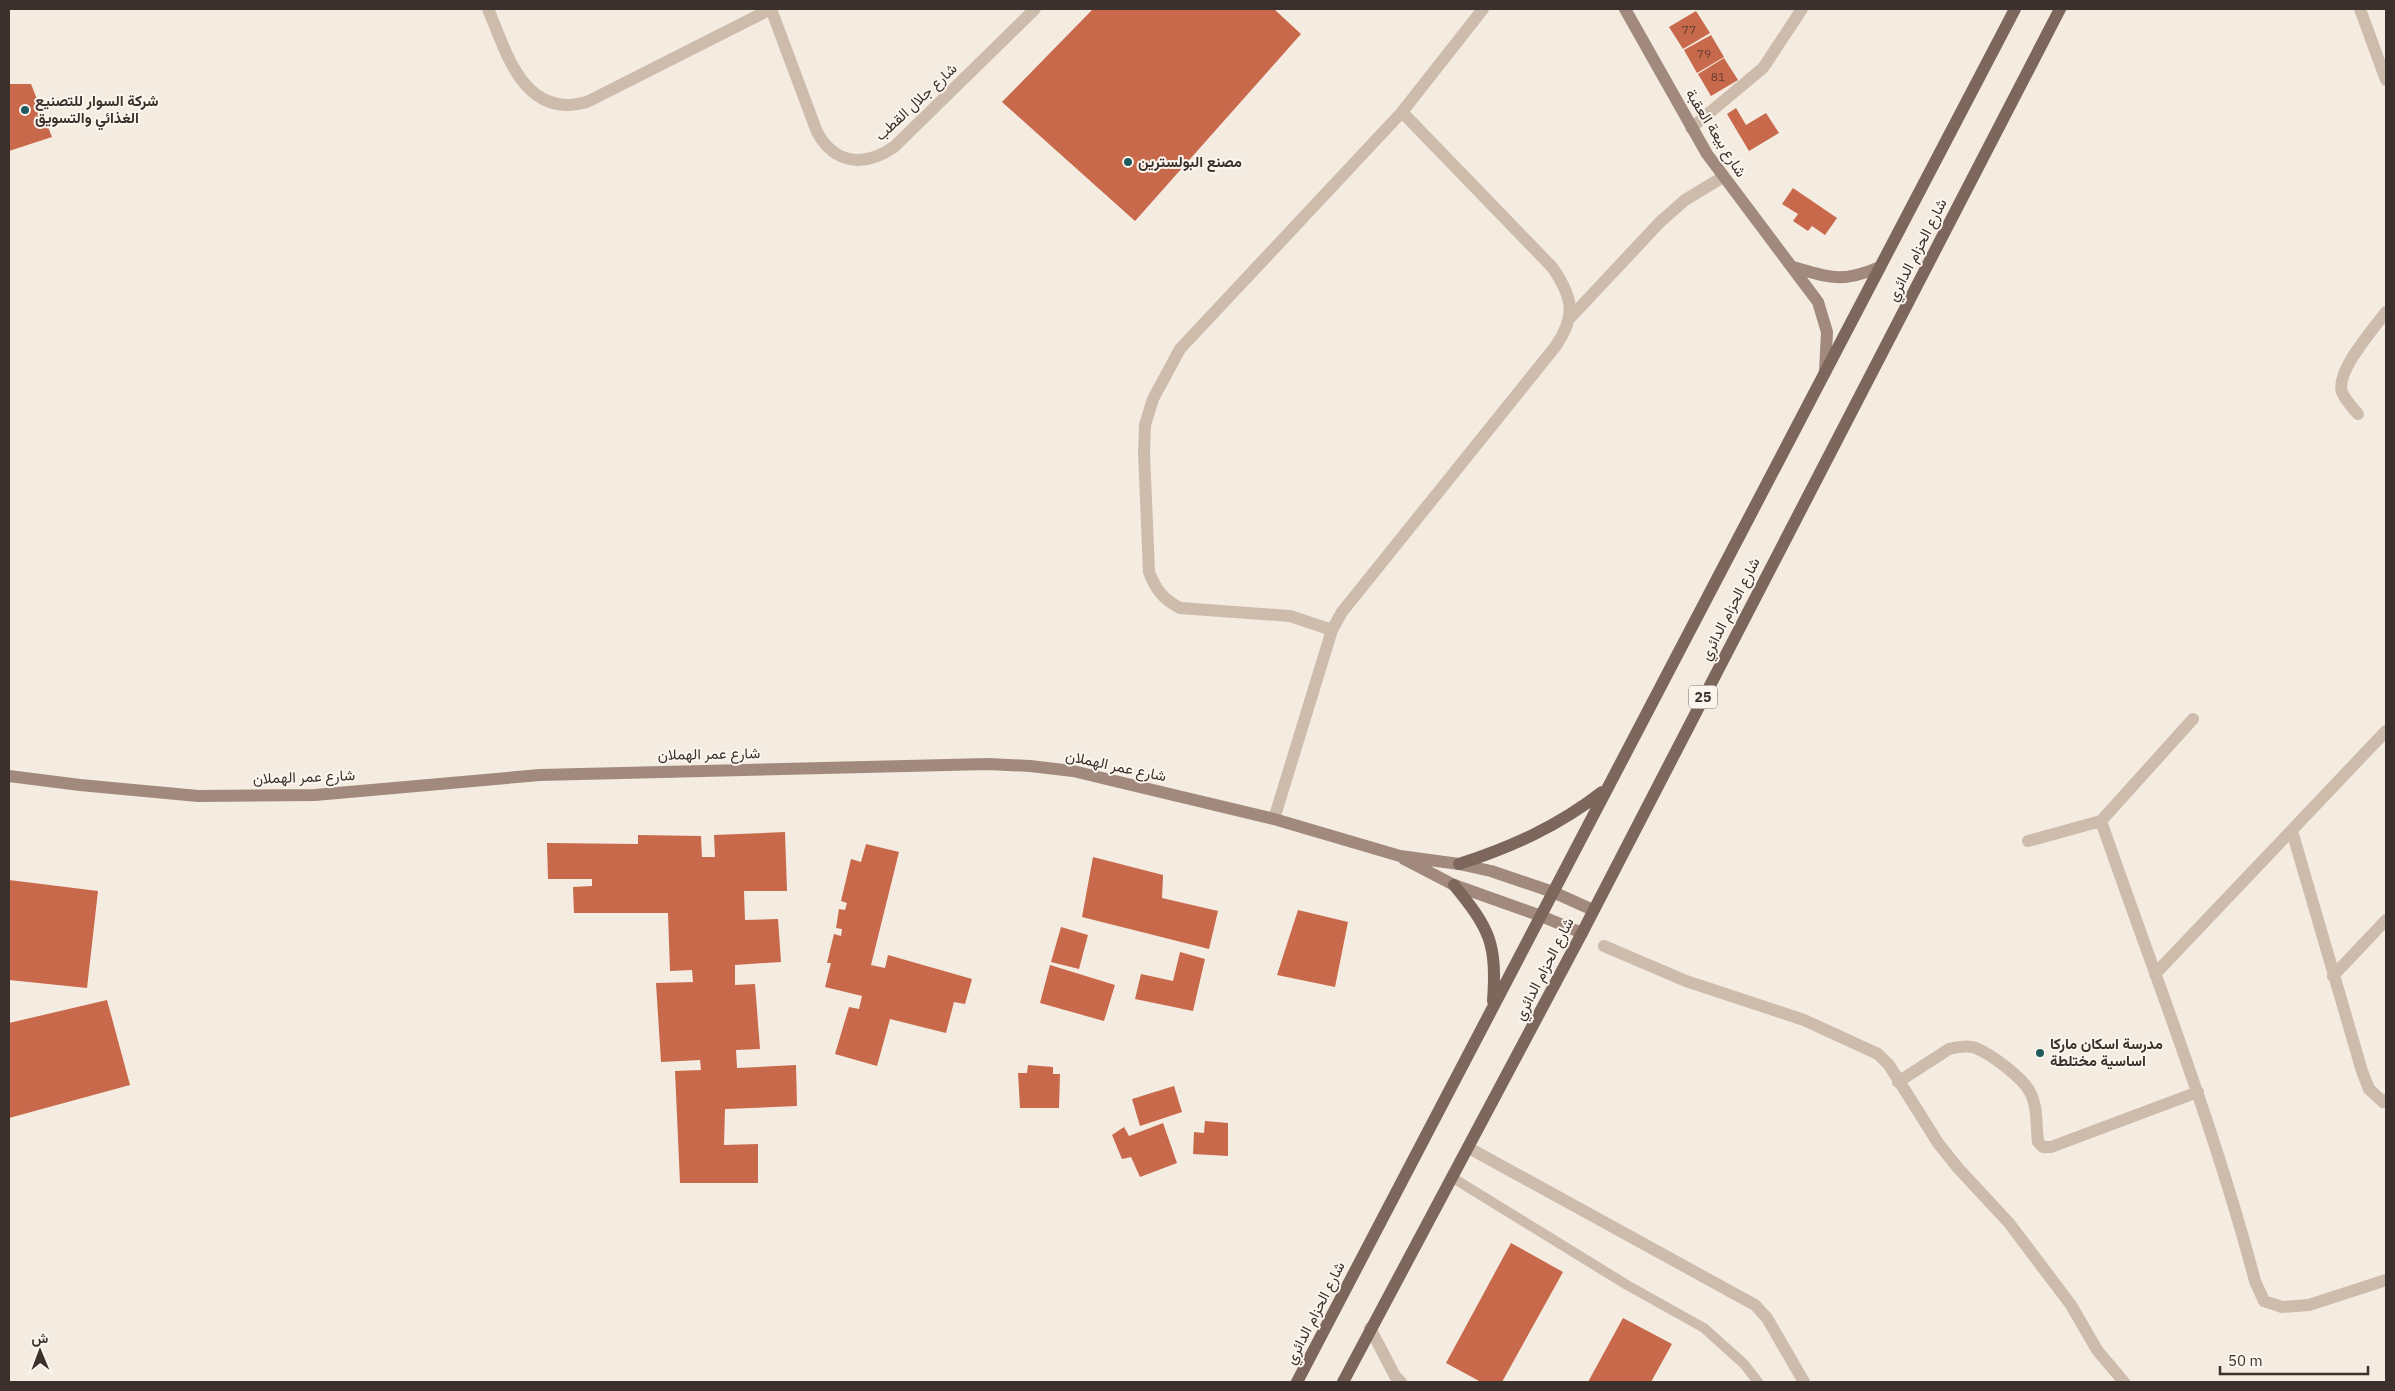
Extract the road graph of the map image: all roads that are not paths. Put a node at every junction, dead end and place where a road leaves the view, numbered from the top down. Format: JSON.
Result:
{"nodes":[{"id":1,"x":488,"y":9,"type":"edge"},
{"id":2,"x":771,"y":9,"type":"edge"},
{"id":3,"x":1035,"y":9,"type":"edge"},
{"id":4,"x":1483,"y":9,"type":"edge"},
{"id":5,"x":1625,"y":9,"type":"edge"},
{"id":6,"x":1802,"y":9,"type":"edge"},
{"id":7,"x":2015,"y":9,"type":"edge"},
{"id":8,"x":2060,"y":9,"type":"edge"},
{"id":9,"x":2360,"y":9,"type":"edge"},
{"id":10,"x":2386,"y":80,"type":"edge"},
{"id":11,"x":1402,"y":112,"type":"junction"},
{"id":12,"x":1691,"y":128,"type":"junction"},
{"id":13,"x":1723,"y":177,"type":"junction"},
{"id":14,"x":1880,"y":266,"type":"junction"},
{"id":15,"x":1793,"y":267,"type":"junction"},
{"id":16,"x":2386,"y":312,"type":"edge"},
{"id":17,"x":1571,"y":317,"type":"junction"},
{"id":18,"x":1825,"y":372,"type":"junction"},
{"id":19,"x":2358,"y":414,"type":"dead end"},
{"id":20,"x":1332,"y":630,"type":"junction"},
{"id":21,"x":2193,"y":719,"type":"dead end"},
{"id":22,"x":2386,"y":731,"type":"edge"},
{"id":23,"x":9,"y":776,"type":"edge"},
{"id":24,"x":1606,"y":788,"type":"junction"},
{"id":25,"x":1274,"y":819,"type":"junction"},
{"id":26,"x":2101,"y":821,"type":"junction"},
{"id":27,"x":2292,"y":831,"type":"junction"},
{"id":28,"x":2028,"y":841,"type":"dead end"},
{"id":29,"x":1400,"y":856,"type":"junction"},
{"id":30,"x":1459,"y":864,"type":"junction"},
{"id":31,"x":1454,"y":885,"type":"junction"},
{"id":32,"x":1553,"y":892,"type":"junction"},
{"id":33,"x":1592,"y":910,"type":"junction"},
{"id":34,"x":1541,"y":916,"type":"junction"},
{"id":35,"x":2386,"y":920,"type":"edge"},
{"id":36,"x":1582,"y":933,"type":"junction"},
{"id":37,"x":1604,"y":946,"type":"dead end"},
{"id":38,"x":2155,"y":974,"type":"junction"},
{"id":39,"x":2333,"y":976,"type":"junction"},
{"id":40,"x":1493,"y":1007,"type":"junction"},
{"id":41,"x":1898,"y":1082,"type":"junction"},
{"id":42,"x":2198,"y":1092,"type":"junction"},
{"id":43,"x":2386,"y":1100,"type":"edge"},
{"id":44,"x":1469,"y":1148,"type":"junction"},
{"id":45,"x":1453,"y":1178,"type":"junction"},
{"id":46,"x":2386,"y":1280,"type":"edge"},
{"id":47,"x":1370,"y":1328,"type":"junction"},
{"id":48,"x":1297,"y":1382,"type":"edge"},
{"id":49,"x":1342,"y":1382,"type":"edge"},
{"id":50,"x":1401,"y":1382,"type":"edge"},
{"id":51,"x":1758,"y":1382,"type":"edge"},
{"id":52,"x":1804,"y":1382,"type":"edge"},
{"id":53,"x":2124,"y":1382,"type":"edge"}],
"edges":[{"from":1,"to":2,"type":"street"},
{"from":2,"to":3,"type":"street","name":"شارع جلال القطب"},
{"from":4,"to":11,"type":"street"},
{"from":5,"to":12,"type":"street","name":"شارع بيعة العقبة"},
{"from":6,"to":12,"type":"street"},
{"from":7,"to":14,"type":"main road","name":"شارع الحزام الدائري"},
{"from":8,"to":33,"type":"main road","name":"شارع الحزام الدائري","number":"25"},
{"from":9,"to":10,"type":"street"},
{"from":11,"to":17,"type":"street"},
{"from":11,"to":20,"type":"street"},
{"from":12,"to":13,"type":"street","name":"شارع بيعة العقبة"},
{"from":13,"to":15,"type":"street","name":"شارع بيعة العقبة"},
{"from":13,"to":17,"type":"street"},
{"from":14,"to":15,"type":"street"},
{"from":14,"to":18,"type":"main road","name":"شارع الحزام الدائري"},
{"from":15,"to":18,"type":"street","name":"شارع بيعة العقبة"},
{"from":16,"to":19,"type":"street"},
{"from":17,"to":20,"type":"street"},
{"from":18,"to":24,"type":"main road","name":"شارع الحزام الدائري"},
{"from":20,"to":25,"type":"street"},
{"from":21,"to":26,"type":"street"},
{"from":22,"to":27,"type":"street"},
{"from":23,"to":25,"type":"street","name":"شارع عمر الهملان"},
{"from":24,"to":30,"type":"main road"},
{"from":24,"to":32,"type":"main road","name":"شارع الحزام الدائري"},
{"from":25,"to":29,"type":"street","name":"شارع عمر الهملان"},
{"from":26,"to":28,"type":"street"},
{"from":26,"to":38,"type":"street"},
{"from":27,"to":38,"type":"street"},
{"from":27,"to":39,"type":"street"},
{"from":29,"to":30,"type":"street","name":"شارع عمر الهملان"},
{"from":29,"to":31,"type":"street","name":"شارع عمر الهملان"},
{"from":30,"to":32,"type":"street","name":"شارع عمر الهملان"},
{"from":31,"to":34,"type":"street","name":"شارع عمر الهملان"},
{"from":31,"to":40,"type":"main road"},
{"from":32,"to":33,"type":"street","name":"شارع عمر الهملان"},
{"from":32,"to":34,"type":"main road","name":"شارع الحزام الدائري"},
{"from":33,"to":36,"type":"main road","name":"شارع الحزام الدائري","number":"25"},
{"from":34,"to":36,"type":"street","name":"شارع عمر الهملان"},
{"from":34,"to":40,"type":"main road","name":"شارع الحزام الدائري"},
{"from":35,"to":39,"type":"street"},
{"from":36,"to":44,"type":"main road","name":"شارع الحزام الدائري","number":"25"},
{"from":37,"to":41,"type":"street"},
{"from":38,"to":42,"type":"street"},
{"from":39,"to":43,"type":"street"},
{"from":40,"to":48,"type":"main road","name":"شارع الحزام الدائري"},
{"from":41,"to":42,"type":"street"},
{"from":41,"to":53,"type":"street"},
{"from":42,"to":46,"type":"street"},
{"from":44,"to":45,"type":"main road","name":"شارع الحزام الدائري","number":"25"},
{"from":44,"to":52,"type":"street"},
{"from":45,"to":47,"type":"main road","name":"شارع الحزام الدائري","number":"25"},
{"from":45,"to":51,"type":"lane"},
{"from":47,"to":49,"type":"main road","name":"شارع الحزام الدائري","number":"25"},
{"from":47,"to":50,"type":"street"}]}
